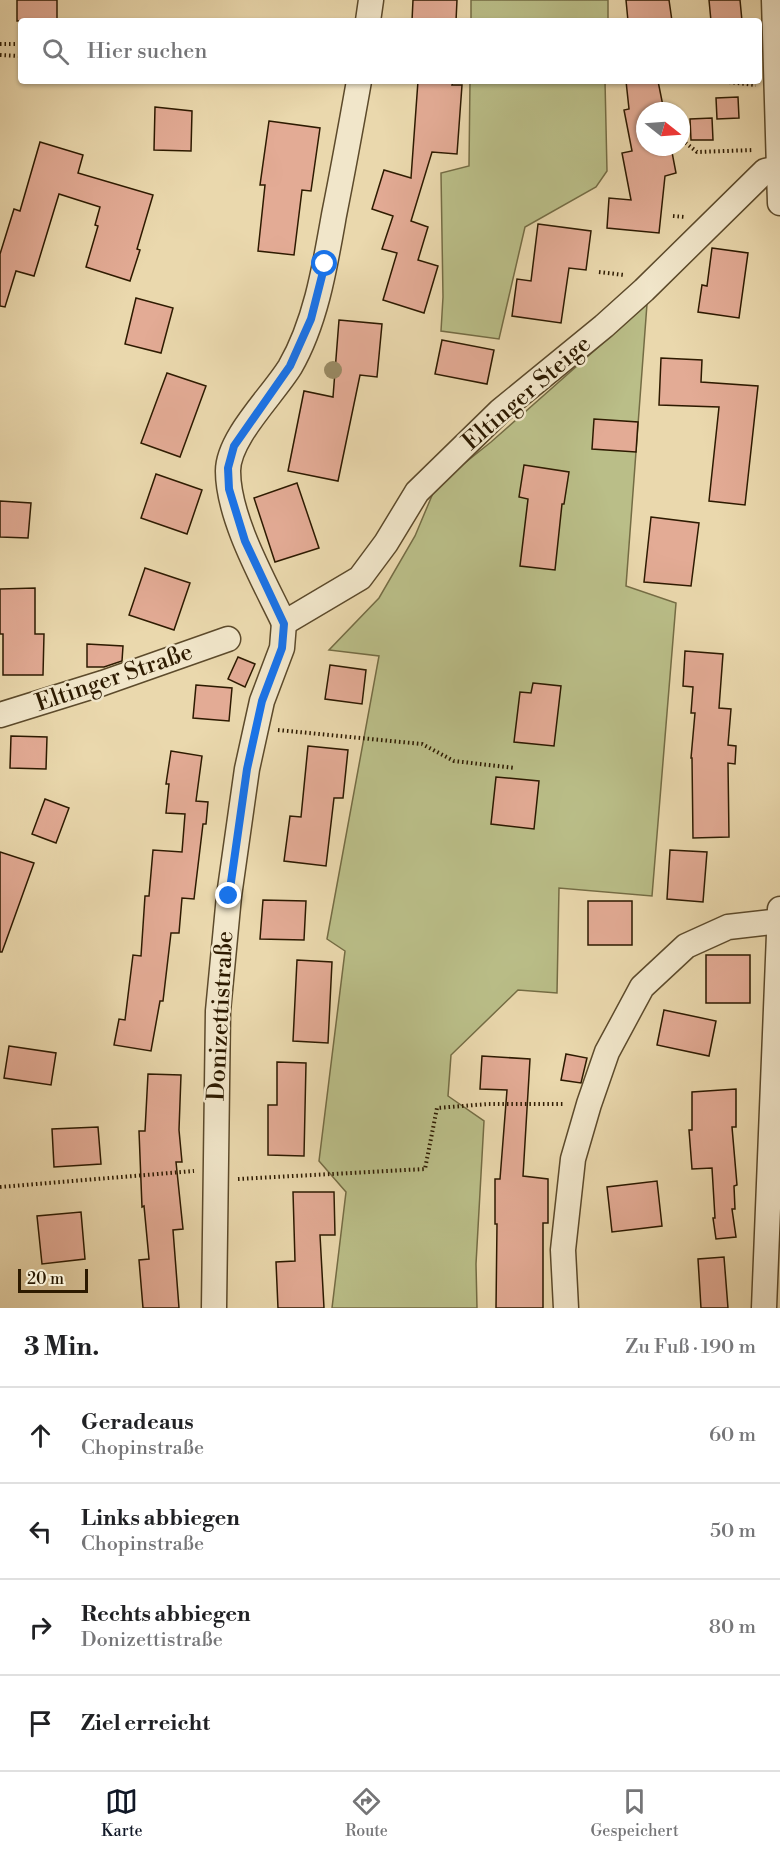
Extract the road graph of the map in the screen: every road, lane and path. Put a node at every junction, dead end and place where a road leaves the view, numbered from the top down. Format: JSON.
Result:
{"nodes":[{"id":1,"x":370,"y":0,"type":"edge"},
{"id":2,"x":774,"y":0,"type":"edge"},
{"id":3,"x":368,"y":18,"type":"edge"},
{"id":4,"x":0,"y":44,"type":"edge"},
{"id":5,"x":18,"y":44,"type":"edge"},
{"id":6,"x":0,"y":55,"type":"edge"},
{"id":7,"x":18,"y":56,"type":"edge"},
{"id":8,"x":358,"y":84,"type":"edge"},
{"id":9,"x":748,"y":84,"type":"edge"},
{"id":10,"x":777,"y":87,"type":"junction"},
{"id":11,"x":690,"y":146,"type":"edge"},
{"id":12,"x":779,"y":150,"type":"edge"},
{"id":13,"x":780,"y":203,"type":"edge"},
{"id":14,"x":284,"y":624,"type":"junction"},
{"id":15,"x":228,"y":639,"type":"dead end"},
{"id":16,"x":0,"y":715,"type":"edge"},
{"id":17,"x":271,"y":730,"type":"dead end"},
{"id":18,"x":514,"y":768,"type":"dead end"},
{"id":19,"x":780,"y":909,"type":"edge"},
{"id":20,"x":780,"y":921,"type":"edge"},
{"id":21,"x":589,"y":1104,"type":"junction"},
{"id":22,"x":215,"y":1175,"type":"junction"},
{"id":23,"x":0,"y":1187,"type":"edge"},
{"id":24,"x":214,"y":1308,"type":"edge"},
{"id":25,"x":566,"y":1308,"type":"edge"},
{"id":26,"x":764,"y":1308,"type":"edge"}],
"edges":[{"from":1,"to":3,"type":"street"},
{"from":2,"to":10,"type":"street"},
{"from":4,"to":5,"type":"path"},
{"from":6,"to":7,"type":"path"},
{"from":8,"to":14,"type":"street"},
{"from":9,"to":10,"type":"path"},
{"from":10,"to":12,"type":"street"},
{"from":11,"to":12,"type":"path"},
{"from":12,"to":13,"type":"street"},
{"from":12,"to":14,"type":"street","name":"Eltinger Steige"},
{"from":14,"to":22,"type":"street","name":"Donizettistraße"},
{"from":15,"to":16,"type":"street","name":"Eltinger Straße"},
{"from":17,"to":18,"type":"path"},
{"from":19,"to":20,"type":"street"},
{"from":20,"to":21,"type":"street"},
{"from":20,"to":26,"type":"street"},
{"from":21,"to":22,"type":"path"},
{"from":21,"to":25,"type":"street"},
{"from":22,"to":23,"type":"path"},
{"from":22,"to":24,"type":"street","name":"Donizettistraße"}]}
